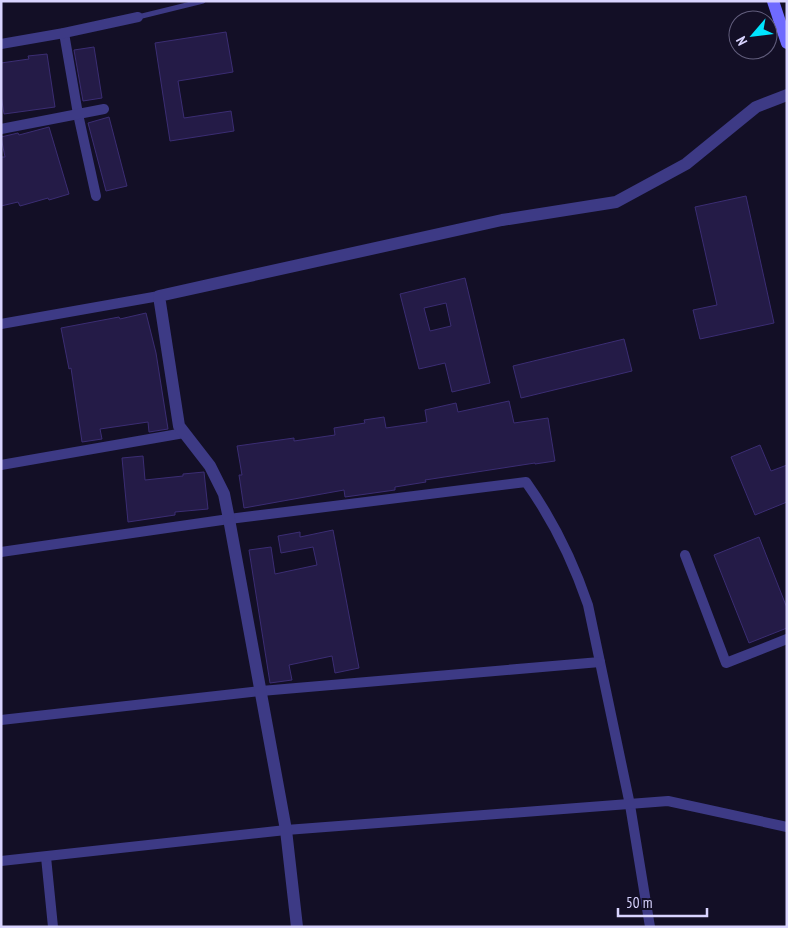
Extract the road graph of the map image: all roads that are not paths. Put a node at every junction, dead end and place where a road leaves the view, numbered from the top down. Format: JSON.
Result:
{"nodes":[{"id":1,"x":203,"y":1,"type":"edge"},
{"id":2,"x":772,"y":1,"type":"edge"},
{"id":3,"x":138,"y":17,"type":"joint"},
{"id":4,"x":64,"y":33,"type":"junction"},
{"id":5,"x":787,"y":43,"type":"edge"},
{"id":6,"x":1,"y":44,"type":"edge"},
{"id":7,"x":787,"y":95,"type":"edge"},
{"id":8,"x":104,"y":109,"type":"dead end"},
{"id":9,"x":78,"y":114,"type":"junction"},
{"id":10,"x":1,"y":129,"type":"edge"},
{"id":11,"x":96,"y":196,"type":"dead end"},
{"id":12,"x":159,"y":296,"type":"junction"},
{"id":13,"x":1,"y":324,"type":"edge"},
{"id":14,"x":184,"y":433,"type":"junction"},
{"id":15,"x":1,"y":466,"type":"edge"},
{"id":16,"x":229,"y":519,"type":"junction"},
{"id":17,"x":1,"y":552,"type":"edge"},
{"id":18,"x":685,"y":555,"type":"dead end"},
{"id":19,"x":787,"y":639,"type":"edge"},
{"id":20,"x":600,"y":662,"type":"junction"},
{"id":21,"x":261,"y":691,"type":"junction"},
{"id":22,"x":1,"y":720,"type":"edge"},
{"id":23,"x":630,"y":805,"type":"junction"},
{"id":24,"x":787,"y":827,"type":"edge"},
{"id":25,"x":286,"y":830,"type":"junction"},
{"id":26,"x":46,"y":857,"type":"junction"},
{"id":27,"x":1,"y":861,"type":"edge"},
{"id":28,"x":53,"y":927,"type":"edge"},
{"id":29,"x":297,"y":927,"type":"edge"},
{"id":30,"x":650,"y":927,"type":"edge"}],
"edges":[{"from":1,"to":3,"type":"lane"},
{"from":2,"to":5,"type":"main road"},
{"from":3,"to":4,"type":"street"},
{"from":4,"to":6,"type":"street"},
{"from":4,"to":9,"type":"street"},
{"from":7,"to":12,"type":"street"},
{"from":8,"to":9,"type":"street"},
{"from":9,"to":10,"type":"street"},
{"from":9,"to":11,"type":"street"},
{"from":12,"to":13,"type":"street"},
{"from":12,"to":14,"type":"street"},
{"from":14,"to":15,"type":"street"},
{"from":14,"to":16,"type":"street"},
{"from":16,"to":17,"type":"street"},
{"from":16,"to":20,"type":"street"},
{"from":16,"to":21,"type":"street"},
{"from":18,"to":19,"type":"street"},
{"from":20,"to":21,"type":"street"},
{"from":20,"to":23,"type":"street"},
{"from":21,"to":22,"type":"street"},
{"from":21,"to":25,"type":"street"},
{"from":23,"to":24,"type":"street"},
{"from":23,"to":25,"type":"street"},
{"from":23,"to":30,"type":"street"},
{"from":25,"to":26,"type":"street"},
{"from":25,"to":29,"type":"street"},
{"from":26,"to":27,"type":"street"},
{"from":26,"to":28,"type":"street"}]}
